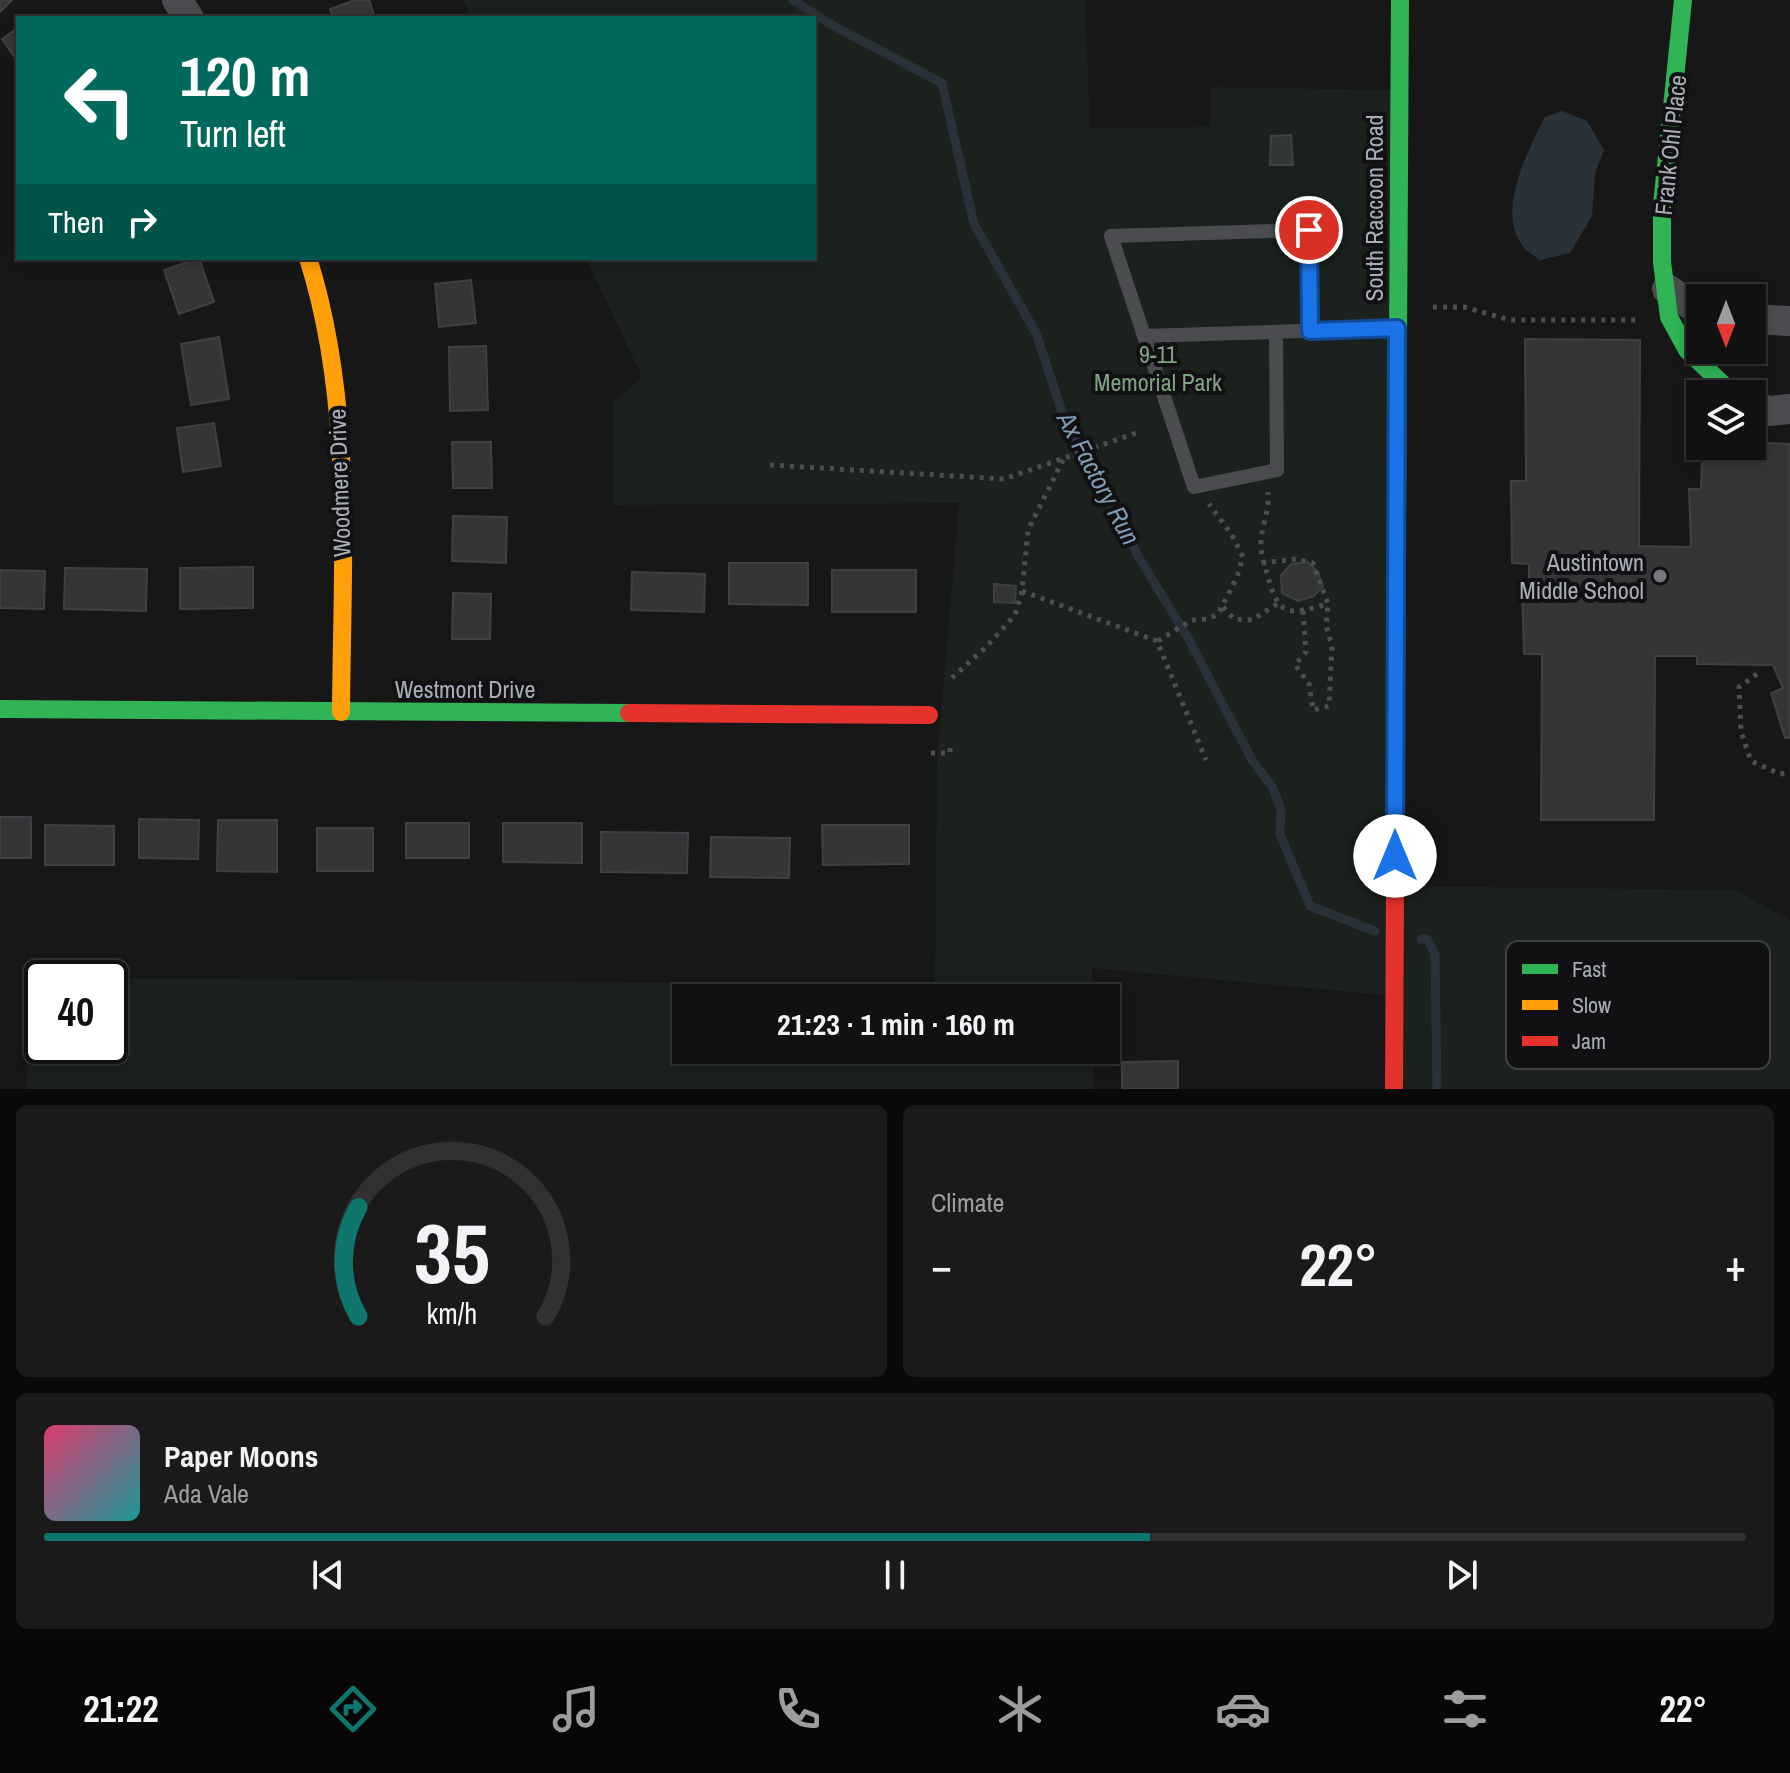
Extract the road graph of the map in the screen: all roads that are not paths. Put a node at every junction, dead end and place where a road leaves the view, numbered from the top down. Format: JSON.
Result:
{"nodes":[{"id":1,"x":1400,"y":0,"type":"edge"},
{"id":2,"x":1683,"y":0,"type":"edge"},
{"id":3,"x":308,"y":260,"type":"edge"},
{"id":4,"x":1667,"y":289,"type":"junction"},
{"id":5,"x":1686,"y":302,"type":"edge"},
{"id":6,"x":1766,"y":320,"type":"edge"},
{"id":7,"x":1790,"y":321,"type":"edge"},
{"id":8,"x":1397,"y":328,"type":"junction"},
{"id":9,"x":1310,"y":331,"type":"junction"},
{"id":10,"x":1276,"y":333,"type":"junction"},
{"id":11,"x":1144,"y":336,"type":"junction"},
{"id":12,"x":1718,"y":380,"type":"edge"},
{"id":13,"x":1790,"y":409,"type":"edge"},
{"id":14,"x":1766,"y":410,"type":"edge"},
{"id":15,"x":0,"y":709,"type":"edge"},
{"id":16,"x":341,"y":712,"type":"junction"},
{"id":17,"x":929,"y":715,"type":"dead end"},
{"id":18,"x":1394,"y":1089,"type":"edge"}],
"edges":[{"from":1,"to":8,"type":"street","name":"South Raccoon Road"},
{"from":2,"to":4,"type":"street","name":"Frank Ohl Place"},
{"from":3,"to":16,"type":"street","name":"Woodmere Drive"},
{"from":4,"to":5,"type":"street"},
{"from":4,"to":12,"type":"street","name":"Frank Ohl Place"},
{"from":6,"to":7,"type":"street"},
{"from":8,"to":9,"type":"lane"},
{"from":8,"to":18,"type":"street","name":"South Raccoon Road"},
{"from":9,"to":10,"type":"lane"},
{"from":9,"to":11,"type":"lane"},
{"from":10,"to":11,"type":"lane"},
{"from":10,"to":11,"type":"lane"},
{"from":13,"to":14,"type":"street"},
{"from":15,"to":16,"type":"street","name":"Westmont Drive"},
{"from":16,"to":17,"type":"street","name":"Westmont Drive"}]}
